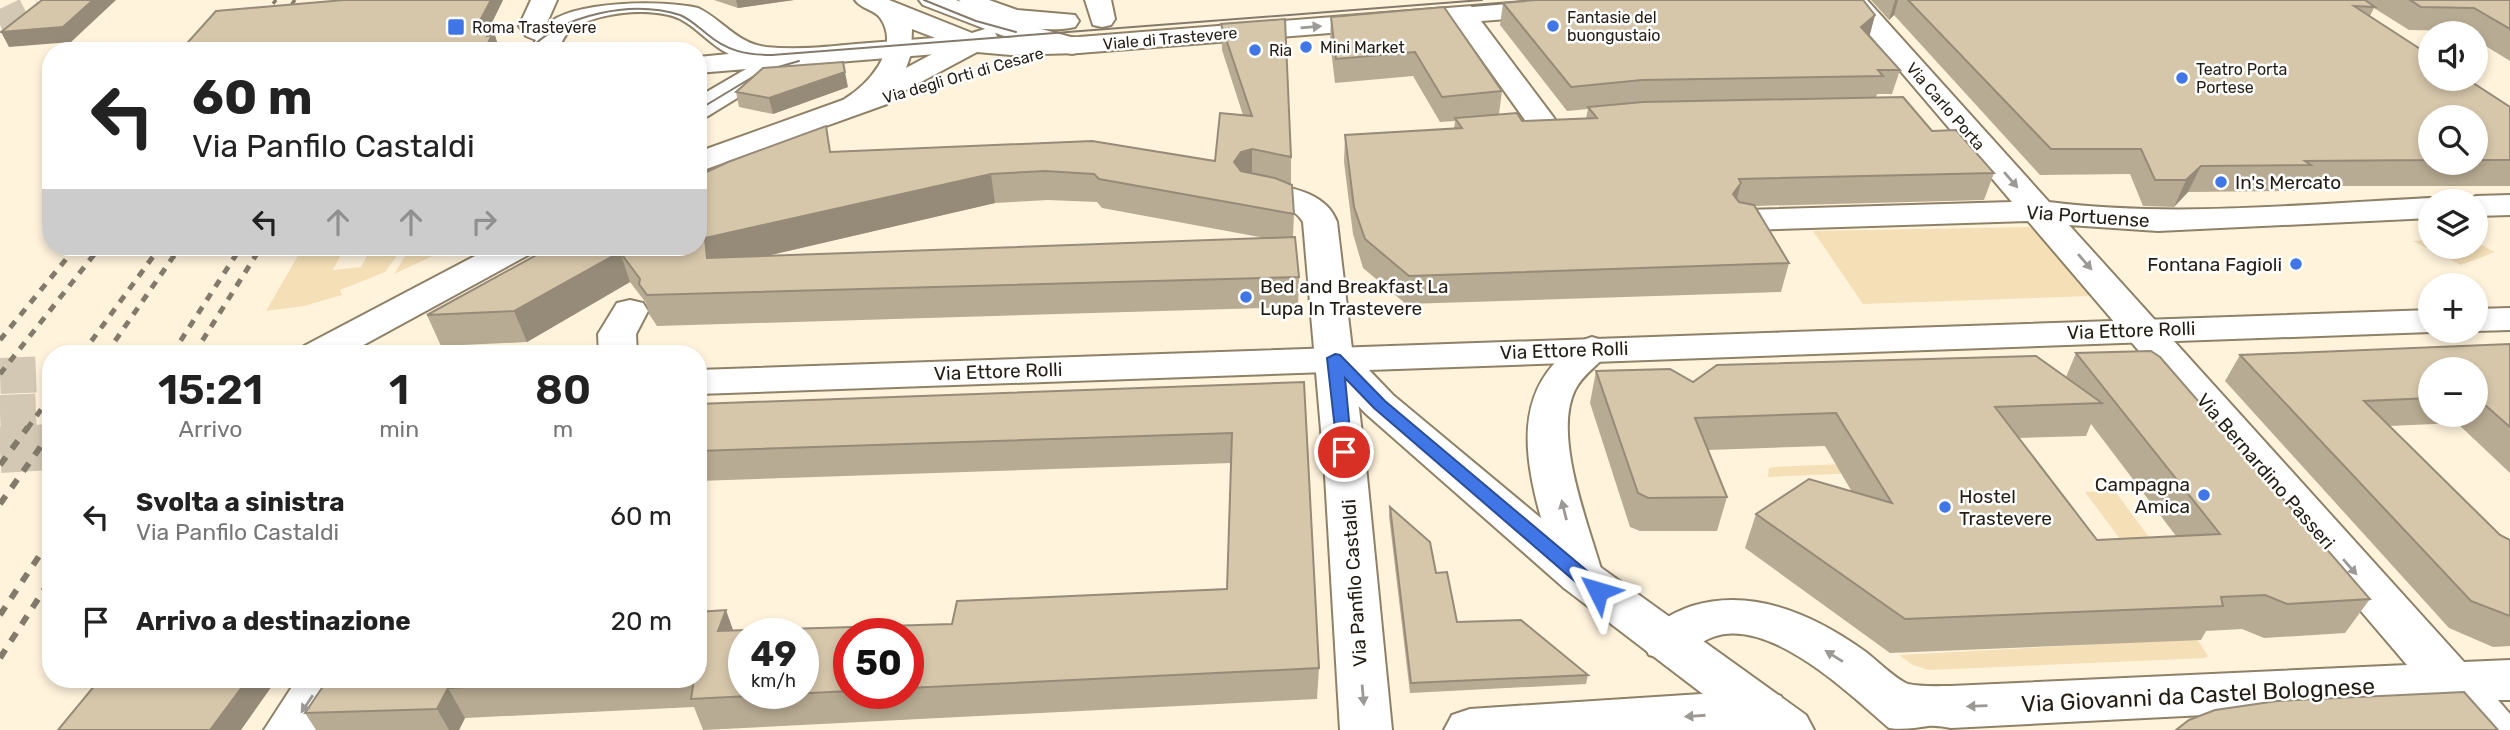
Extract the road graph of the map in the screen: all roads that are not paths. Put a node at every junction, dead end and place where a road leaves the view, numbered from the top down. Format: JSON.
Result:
{"nodes":[{"id":1,"x":544,"y":0,"type":"edge"},
{"id":2,"x":932,"y":0,"type":"edge"},
{"id":3,"x":1366,"y":0,"type":"edge"},
{"id":4,"x":1646,"y":0,"type":"edge"},
{"id":5,"x":1853,"y":0,"type":"edge"},
{"id":6,"x":878,"y":5,"type":"edge"},
{"id":7,"x":676,"y":6,"type":"edge"},
{"id":8,"x":1100,"y":9,"type":"edge"},
{"id":9,"x":973,"y":15,"type":"edge"},
{"id":10,"x":1463,"y":15,"type":"junction"},
{"id":11,"x":1069,"y":33,"type":"junction"},
{"id":12,"x":545,"y":42,"type":"edge"},
{"id":13,"x":549,"y":42,"type":"edge"},
{"id":14,"x":695,"y":42,"type":"edge"},
{"id":15,"x":897,"y":48,"type":"junction"},
{"id":16,"x":795,"y":57,"type":"junction"},
{"id":17,"x":714,"y":77,"type":"edge"},
{"id":18,"x":854,"y":106,"type":"junction"},
{"id":19,"x":1504,"y":127,"type":"edge"},
{"id":20,"x":707,"y":160,"type":"edge"},
{"id":21,"x":1253,"y":190,"type":"edge"},
{"id":22,"x":2510,"y":205,"type":"edge"},
{"id":23,"x":2488,"y":206,"type":"edge"},
{"id":24,"x":2418,"y":209,"type":"edge"},
{"id":25,"x":2039,"y":211,"type":"junction"},
{"id":26,"x":1745,"y":220,"type":"edge"},
{"id":27,"x":502,"y":256,"type":"edge"},
{"id":28,"x":630,"y":311,"type":"dead end"},
{"id":29,"x":2510,"y":319,"type":"edge"},
{"id":30,"x":2488,"y":320,"type":"edge"},
{"id":31,"x":2418,"y":321,"type":"edge"},
{"id":32,"x":2144,"y":330,"type":"junction"},
{"id":33,"x":356,"y":341,"type":"edge"},
{"id":34,"x":334,"y":345,"type":"edge"},
{"id":35,"x":618,"y":345,"type":"edge"},
{"id":36,"x":1591,"y":349,"type":"junction"},
{"id":37,"x":1335,"y":358,"type":"junction"},
{"id":38,"x":707,"y":382,"type":"edge"},
{"id":39,"x":1580,"y":576,"type":"junction"},
{"id":40,"x":1666,"y":642,"type":"junction"},
{"id":41,"x":2510,"y":680,"type":"edge"},
{"id":42,"x":2450,"y":682,"type":"junction"},
{"id":43,"x":319,"y":688,"type":"edge"},
{"id":44,"x":1888,"y":697,"type":"junction"},
{"id":45,"x":1776,"y":721,"type":"edge"},
{"id":46,"x":290,"y":730,"type":"edge"},
{"id":47,"x":1366,"y":730,"type":"edge"},
{"id":48,"x":1470,"y":730,"type":"edge"},
{"id":49,"x":1928,"y":730,"type":"edge"},
{"id":50,"x":2493,"y":730,"type":"edge"}],
"edges":[{"from":1,"to":12,"type":"main road"},
{"from":2,"to":9,"type":"main road"},
{"from":3,"to":8,"type":"main road","name":"Viale di Trastevere"},
{"from":4,"to":10,"type":"main road","name":"Viale di Trastevere"},
{"from":5,"to":25,"type":"main road","name":"Via Carlo Porta","one_way":true},
{"from":6,"to":9,"type":"main road"},
{"from":6,"to":15,"type":"main road","name":"Via degli Orti di Cesare"},
{"from":7,"to":13,"type":"main road"},
{"from":7,"to":14,"type":"main road"},
{"from":8,"to":11,"type":"main road","name":"Viale di Trastevere"},
{"from":9,"to":11,"type":"main road"},
{"from":9,"to":11,"type":"main road"},
{"from":9,"to":11,"type":"main road"},
{"from":9,"to":15,"type":"main road"},
{"from":9,"to":18,"type":"main road","name":"Via degli Orti di Cesare"},
{"from":11,"to":10,"type":"main road","name":"Viale di Trastevere","one_way":true},
{"from":10,"to":19,"type":"main road"},
{"from":11,"to":18,"type":"main road","name":"Via degli Orti di Cesare"},
{"from":15,"to":16,"type":"main road"},
{"from":15,"to":18,"type":"main road","name":"Via degli Orti di Cesare"},
{"from":16,"to":17,"type":"main road"},
{"from":16,"to":17,"type":"main road"},
{"from":18,"to":20,"type":"main road","name":"Via degli Orti di Cesare"},
{"from":21,"to":37,"type":"main road","name":"Via Panfilo Castaldi"},
{"from":22,"to":23,"type":"main road"},
{"from":24,"to":25,"type":"main road","name":"Via Portuense"},
{"from":25,"to":26,"type":"main road","name":"Via Portuense"},
{"from":25,"to":32,"type":"main road","name":"Via Bernardino Passeri","one_way":true},
{"from":27,"to":33,"type":"main road"},
{"from":28,"to":35,"type":"main road"},
{"from":29,"to":30,"type":"main road"},
{"from":31,"to":32,"type":"main road","name":"Via Ettore Rolli"},
{"from":32,"to":36,"type":"main road","name":"Via Ettore Rolli"},
{"from":32,"to":42,"type":"main road","name":"Via Bernardino Passeri","one_way":true},
{"from":33,"to":34,"type":"main road"},
{"from":36,"to":37,"type":"main road","name":"Via Ettore Rolli"},
{"from":39,"to":36,"type":"main road","one_way":true},
{"from":37,"to":38,"type":"main road","name":"Via Ettore Rolli"},
{"from":37,"to":39,"type":"main road"},
{"from":37,"to":47,"type":"main road","name":"Via Panfilo Castaldi","one_way":true},
{"from":39,"to":40,"type":"main road"},
{"from":44,"to":40,"type":"main road","one_way":true},
{"from":40,"to":45,"type":"main road"},
{"from":41,"to":42,"type":"main road","name":"Via Giovanni da Castel Bolognese"},
{"from":42,"to":44,"type":"main road","name":"Via Giovanni da Castel Bolognese","one_way":true},
{"from":42,"to":50,"type":"main road","name":"Via Bernardino Passeri"},
{"from":43,"to":46,"type":"main road","one_way":true},
{"from":44,"to":49,"type":"main road"},
{"from":45,"to":48,"type":"main road","one_way":true}]}
